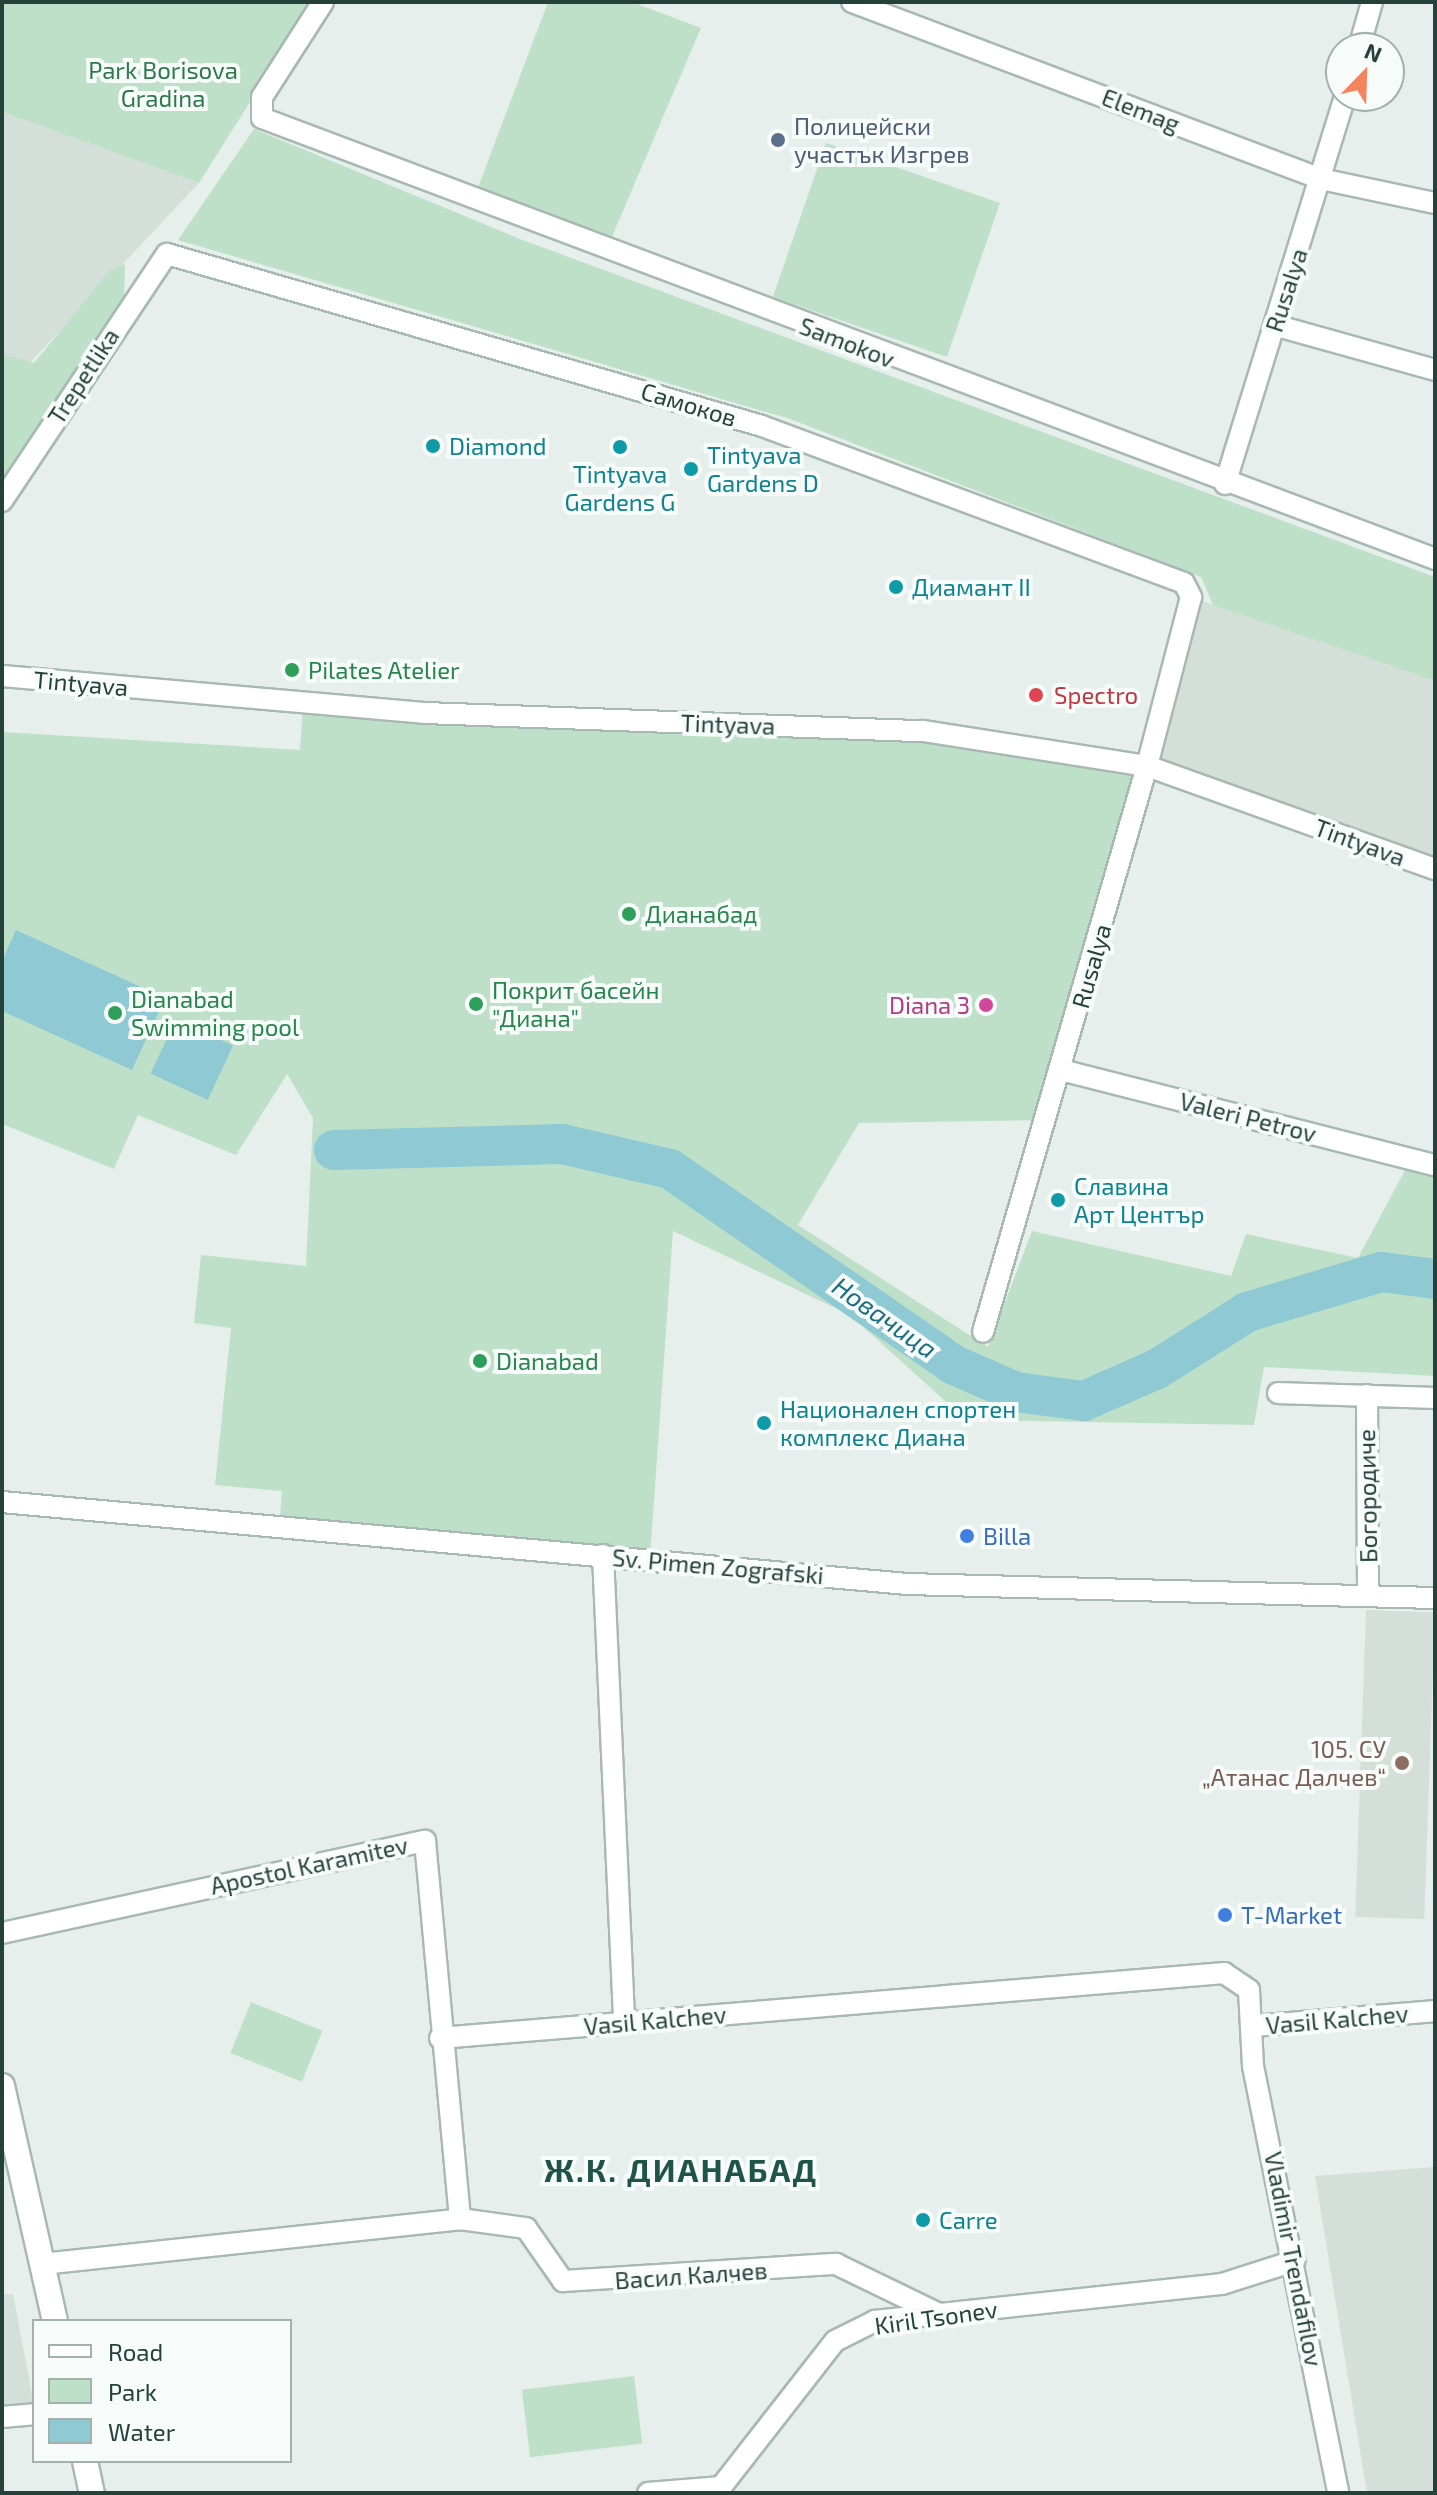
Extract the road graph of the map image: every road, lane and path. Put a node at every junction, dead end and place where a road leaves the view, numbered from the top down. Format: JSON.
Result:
{"nodes":[{"id":1,"x":323,"y":2,"type":"edge"},
{"id":2,"x":852,"y":2,"type":"edge"},
{"id":3,"x":1372,"y":2,"type":"edge"},
{"id":4,"x":1364,"y":32,"type":"edge"},
{"id":5,"x":1340,"y":112,"type":"edge"},
{"id":6,"x":1321,"y":179,"type":"junction"},
{"id":7,"x":1435,"y":203,"type":"edge"},
{"id":8,"x":167,"y":254,"type":"joint"},
{"id":9,"x":1274,"y":325,"type":"junction"},
{"id":10,"x":1435,"y":370,"type":"edge"},
{"id":11,"x":1225,"y":484,"type":"junction"},
{"id":12,"x":2,"y":501,"type":"edge"},
{"id":13,"x":1435,"y":559,"type":"edge"},
{"id":14,"x":1191,"y":597,"type":"joint"},
{"id":15,"x":2,"y":676,"type":"edge"},
{"id":16,"x":1147,"y":766,"type":"junction"},
{"id":17,"x":1435,"y":869,"type":"edge"},
{"id":18,"x":1061,"y":1070,"type":"junction"},
{"id":19,"x":1435,"y":1165,"type":"edge"},
{"id":20,"x":983,"y":1332,"type":"dead end"},
{"id":21,"x":1278,"y":1393,"type":"dead end"},
{"id":22,"x":1367,"y":1395,"type":"junction"},
{"id":23,"x":1435,"y":1398,"type":"edge"},
{"id":24,"x":2,"y":1502,"type":"edge"},
{"id":25,"x":603,"y":1555,"type":"junction"},
{"id":26,"x":1368,"y":1596,"type":"junction"},
{"id":27,"x":1435,"y":1598,"type":"edge"},
{"id":28,"x":2,"y":1933,"type":"edge"},
{"id":29,"x":1435,"y":2011,"type":"edge"},
{"id":30,"x":624,"y":2022,"type":"junction"},
{"id":31,"x":1254,"y":2026,"type":"junction"},
{"id":32,"x":440,"y":2038,"type":"junction"},
{"id":33,"x":2,"y":2086,"type":"edge"},
{"id":34,"x":460,"y":2219,"type":"junction"},
{"id":35,"x":1294,"y":2261,"type":"junction"},
{"id":36,"x":42,"y":2264,"type":"junction"},
{"id":37,"x":939,"y":2314,"type":"junction"},
{"id":38,"x":55,"y":2319,"type":"edge"},
{"id":39,"x":32,"y":2414,"type":"edge"},
{"id":40,"x":2,"y":2417,"type":"edge"},
{"id":41,"x":85,"y":2463,"type":"edge"},
{"id":42,"x":92,"y":2493,"type":"edge"},
{"id":43,"x":648,"y":2493,"type":"edge"},
{"id":44,"x":1338,"y":2493,"type":"edge"}],
"edges":[{"from":1,"to":11,"type":"street","name":"Samokov"},
{"from":2,"to":6,"type":"street","name":"Elemag"},
{"from":3,"to":4,"type":"street"},
{"from":5,"to":6,"type":"street","name":"Rusalya"},
{"from":6,"to":7,"type":"street","name":"Elemag"},
{"from":6,"to":9,"type":"street","name":"Rusalya"},
{"from":8,"to":12,"type":"street","name":"Trepetlika"},
{"from":8,"to":14,"type":"street","name":"Самоков"},
{"from":9,"to":10,"type":"street"},
{"from":9,"to":11,"type":"street","name":"Rusalya"},
{"from":11,"to":13,"type":"street","name":"Samokov"},
{"from":14,"to":16,"type":"street","name":"Rusalya"},
{"from":15,"to":16,"type":"street","name":"Tintyava"},
{"from":16,"to":17,"type":"street","name":"Tintyava"},
{"from":16,"to":18,"type":"street","name":"Rusalya"},
{"from":18,"to":19,"type":"street","name":"Valeri Petrov"},
{"from":18,"to":20,"type":"street","name":"Rusalya"},
{"from":21,"to":22,"type":"street"},
{"from":22,"to":23,"type":"street"},
{"from":22,"to":26,"type":"street","name":"Богородиче"},
{"from":24,"to":25,"type":"street","name":"Sv. Pimen Zografski"},
{"from":25,"to":26,"type":"street","name":"Sv. Pimen Zografski"},
{"from":25,"to":30,"type":"street"},
{"from":26,"to":27,"type":"street","name":"Sv. Pimen Zografski"},
{"from":28,"to":32,"type":"street","name":"Apostol Karamitev"},
{"from":29,"to":31,"type":"street","name":"Vasil Kalchev"},
{"from":30,"to":31,"type":"street","name":"Vasil Kalchev"},
{"from":30,"to":32,"type":"street","name":"Vasil Kalchev"},
{"from":31,"to":35,"type":"street","name":"Vladimir Trendafilov"},
{"from":32,"to":34,"type":"street"},
{"from":33,"to":36,"type":"street"},
{"from":34,"to":36,"type":"street"},
{"from":34,"to":37,"type":"street","name":"Васил Калчев"},
{"from":35,"to":37,"type":"street","name":"Kiril Tsonev"},
{"from":35,"to":44,"type":"street","name":"Vladimir Trendafilov"},
{"from":36,"to":38,"type":"street"},
{"from":37,"to":43,"type":"street","name":"Kiril Tsonev"},
{"from":39,"to":40,"type":"street"},
{"from":41,"to":42,"type":"street"}]}
